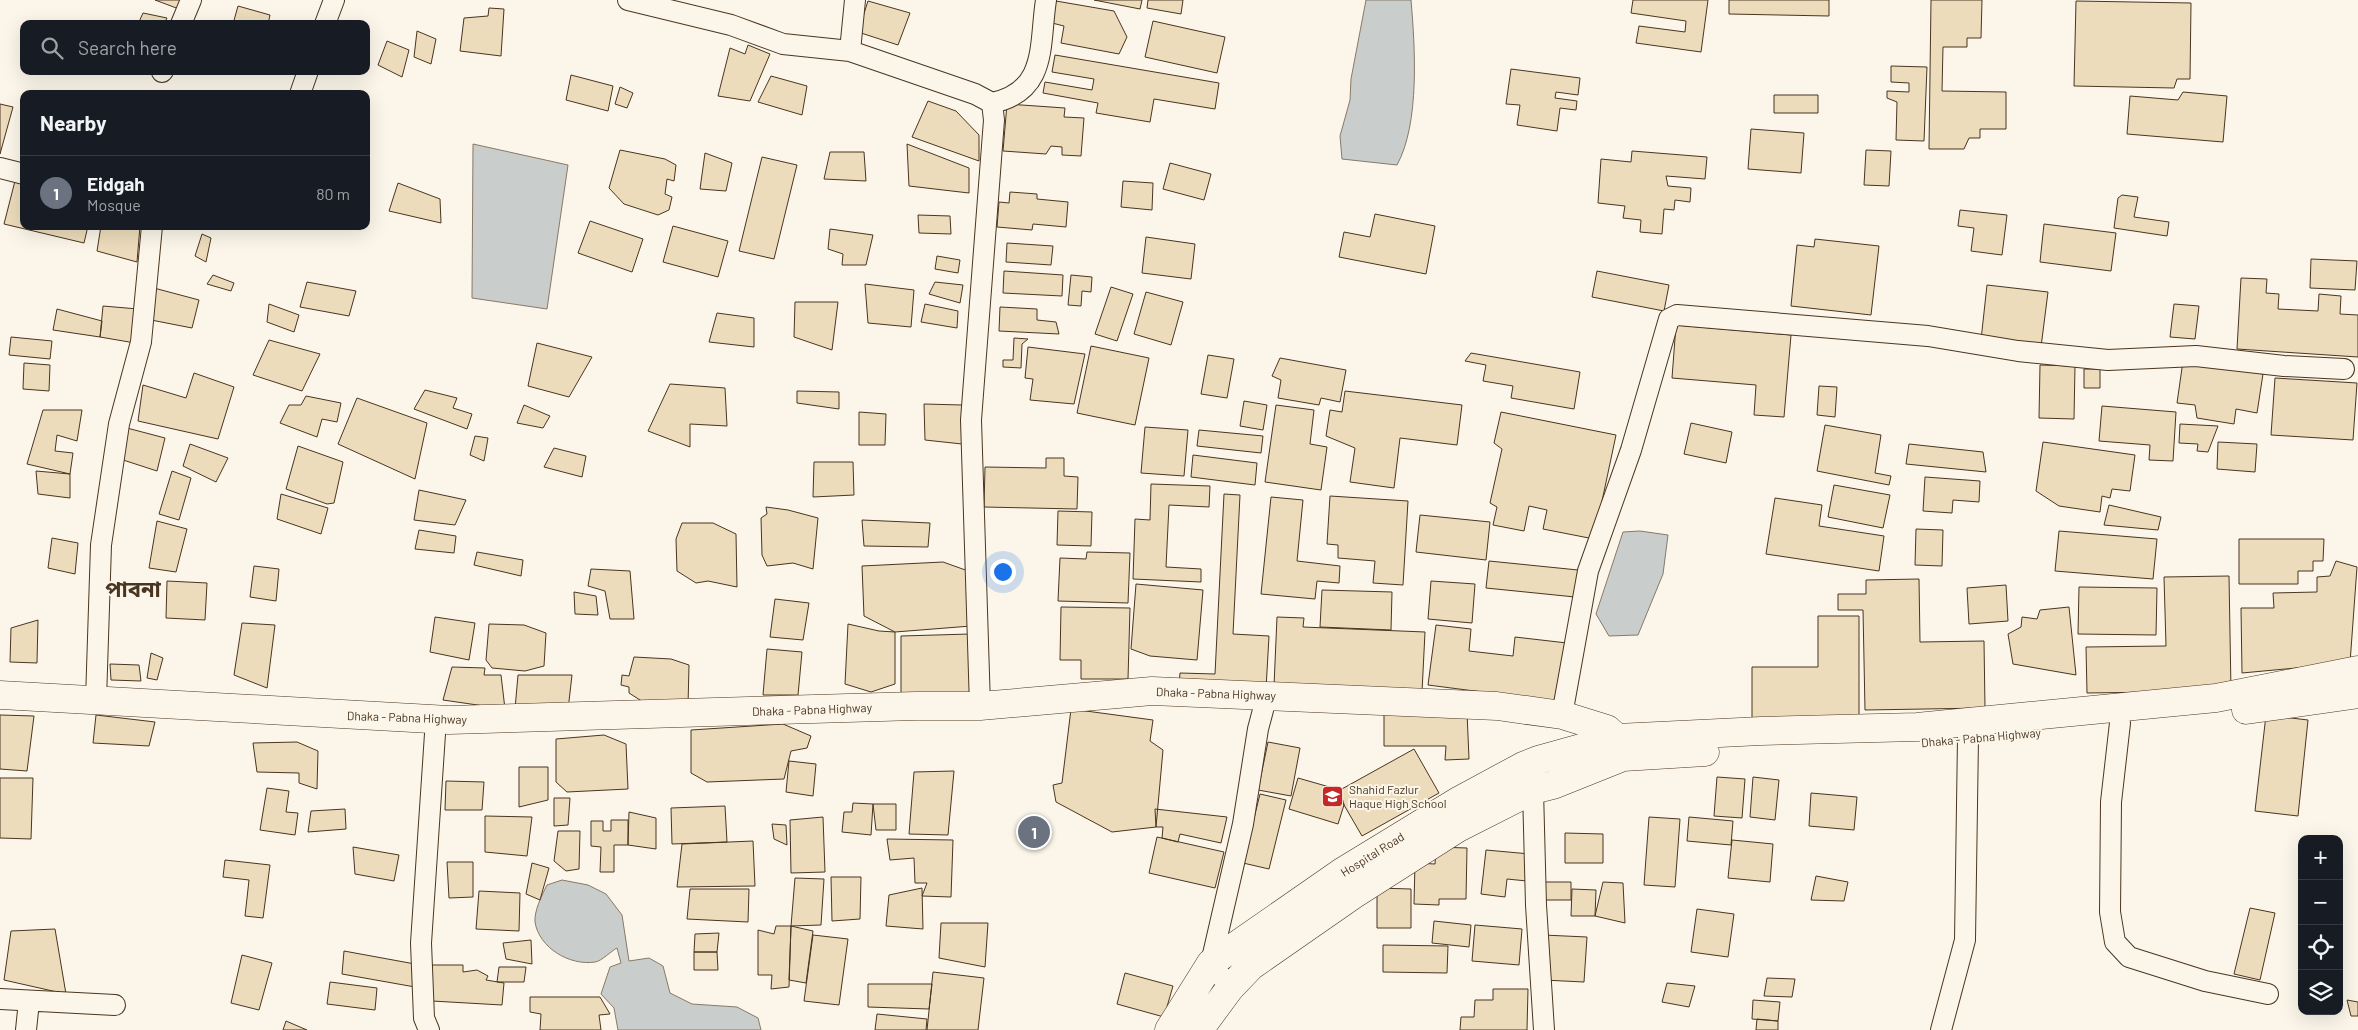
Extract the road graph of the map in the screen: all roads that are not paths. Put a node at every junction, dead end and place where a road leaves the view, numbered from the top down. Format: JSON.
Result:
{"nodes":[{"id":1,"x":191,"y":0,"type":"edge"},
{"id":2,"x":334,"y":0,"type":"edge"},
{"id":3,"x":628,"y":0,"type":"edge"},
{"id":4,"x":855,"y":0,"type":"edge"},
{"id":5,"x":1046,"y":0,"type":"edge"},
{"id":6,"x":183,"y":20,"type":"edge"},
{"id":7,"x":326,"y":20,"type":"edge"},
{"id":8,"x":850,"y":52,"type":"junction"},
{"id":9,"x":307,"y":75,"type":"edge"},
{"id":10,"x":301,"y":90,"type":"edge"},
{"id":11,"x":992,"y":103,"type":"junction"},
{"id":12,"x":0,"y":168,"type":"edge"},
{"id":13,"x":20,"y":173,"type":"edge"},
{"id":14,"x":152,"y":230,"type":"edge"},
{"id":15,"x":2344,"y":369,"type":"dead end"},
{"id":16,"x":2358,"y":670,"type":"edge"},
{"id":17,"x":1267,"y":694,"type":"junction"},
{"id":18,"x":2358,"y":694,"type":"edge"},
{"id":19,"x":0,"y":695,"type":"edge"},
{"id":20,"x":96,"y":700,"type":"junction"},
{"id":21,"x":980,"y":706,"type":"junction"},
{"id":22,"x":1562,"y":715,"type":"junction"},
{"id":23,"x":436,"y":719,"type":"junction"},
{"id":24,"x":2120,"y":723,"type":"junction"},
{"id":25,"x":1968,"y":738,"type":"junction"},
{"id":26,"x":1620,"y":748,"type":"junction"},
{"id":27,"x":1532,"y":790,"type":"junction"},
{"id":28,"x":1211,"y":963,"type":"junction"},
{"id":29,"x":1230,"y":988,"type":"junction"},
{"id":30,"x":2268,"y":994,"type":"dead end"},
{"id":31,"x":0,"y":999,"type":"edge"},
{"id":32,"x":28,"y":1001,"type":"junction"},
{"id":33,"x":115,"y":1005,"type":"dead end"},
{"id":34,"x":26,"y":1030,"type":"edge"},
{"id":35,"x":429,"y":1030,"type":"edge"},
{"id":36,"x":1170,"y":1030,"type":"edge"},
{"id":37,"x":1199,"y":1030,"type":"edge"},
{"id":38,"x":1544,"y":1030,"type":"edge"},
{"id":39,"x":1941,"y":1030,"type":"edge"}],
"edges":[{"from":1,"to":6,"type":"street"},
{"from":2,"to":7,"type":"street"},
{"from":3,"to":8,"type":"street"},
{"from":4,"to":8,"type":"street"},
{"from":5,"to":11,"type":"street"},
{"from":8,"to":11,"type":"street"},
{"from":9,"to":10,"type":"street"},
{"from":11,"to":21,"type":"street"},
{"from":12,"to":13,"type":"street"},
{"from":14,"to":20,"type":"street"},
{"from":15,"to":22,"type":"street"},
{"from":16,"to":26,"type":"main road","name":"Dhaka - Pabna Highway"},
{"from":17,"to":21,"type":"main road","name":"Dhaka - Pabna Highway"},
{"from":17,"to":22,"type":"main road","name":"Dhaka - Pabna Highway"},
{"from":17,"to":28,"type":"street"},
{"from":18,"to":24,"type":"main road","name":"Dhaka - Pabna Highway"},
{"from":19,"to":20,"type":"main road","name":"Dhaka - Pabna Highway"},
{"from":20,"to":23,"type":"main road","name":"Dhaka - Pabna Highway"},
{"from":21,"to":23,"type":"main road","name":"Dhaka - Pabna Highway"},
{"from":22,"to":26,"type":"main road","name":"Dhaka - Pabna Highway"},
{"from":23,"to":35,"type":"street"},
{"from":24,"to":25,"type":"main road","name":"Dhaka - Pabna Highway"},
{"from":24,"to":30,"type":"street"},
{"from":25,"to":26,"type":"main road","name":"Dhaka - Pabna Highway"},
{"from":25,"to":39,"type":"street"},
{"from":26,"to":27,"type":"main road","name":"Hospital Road"},
{"from":26,"to":28,"type":"main road","name":"Hospital Road"},
{"from":27,"to":29,"type":"main road","name":"Hospital Road"},
{"from":27,"to":38,"type":"street"},
{"from":28,"to":29,"type":"street"},
{"from":28,"to":36,"type":"main road","name":"Hospital Road"},
{"from":29,"to":37,"type":"main road","name":"Hospital Road"},
{"from":31,"to":32,"type":"street"},
{"from":32,"to":33,"type":"street"},
{"from":32,"to":34,"type":"street"}]}
